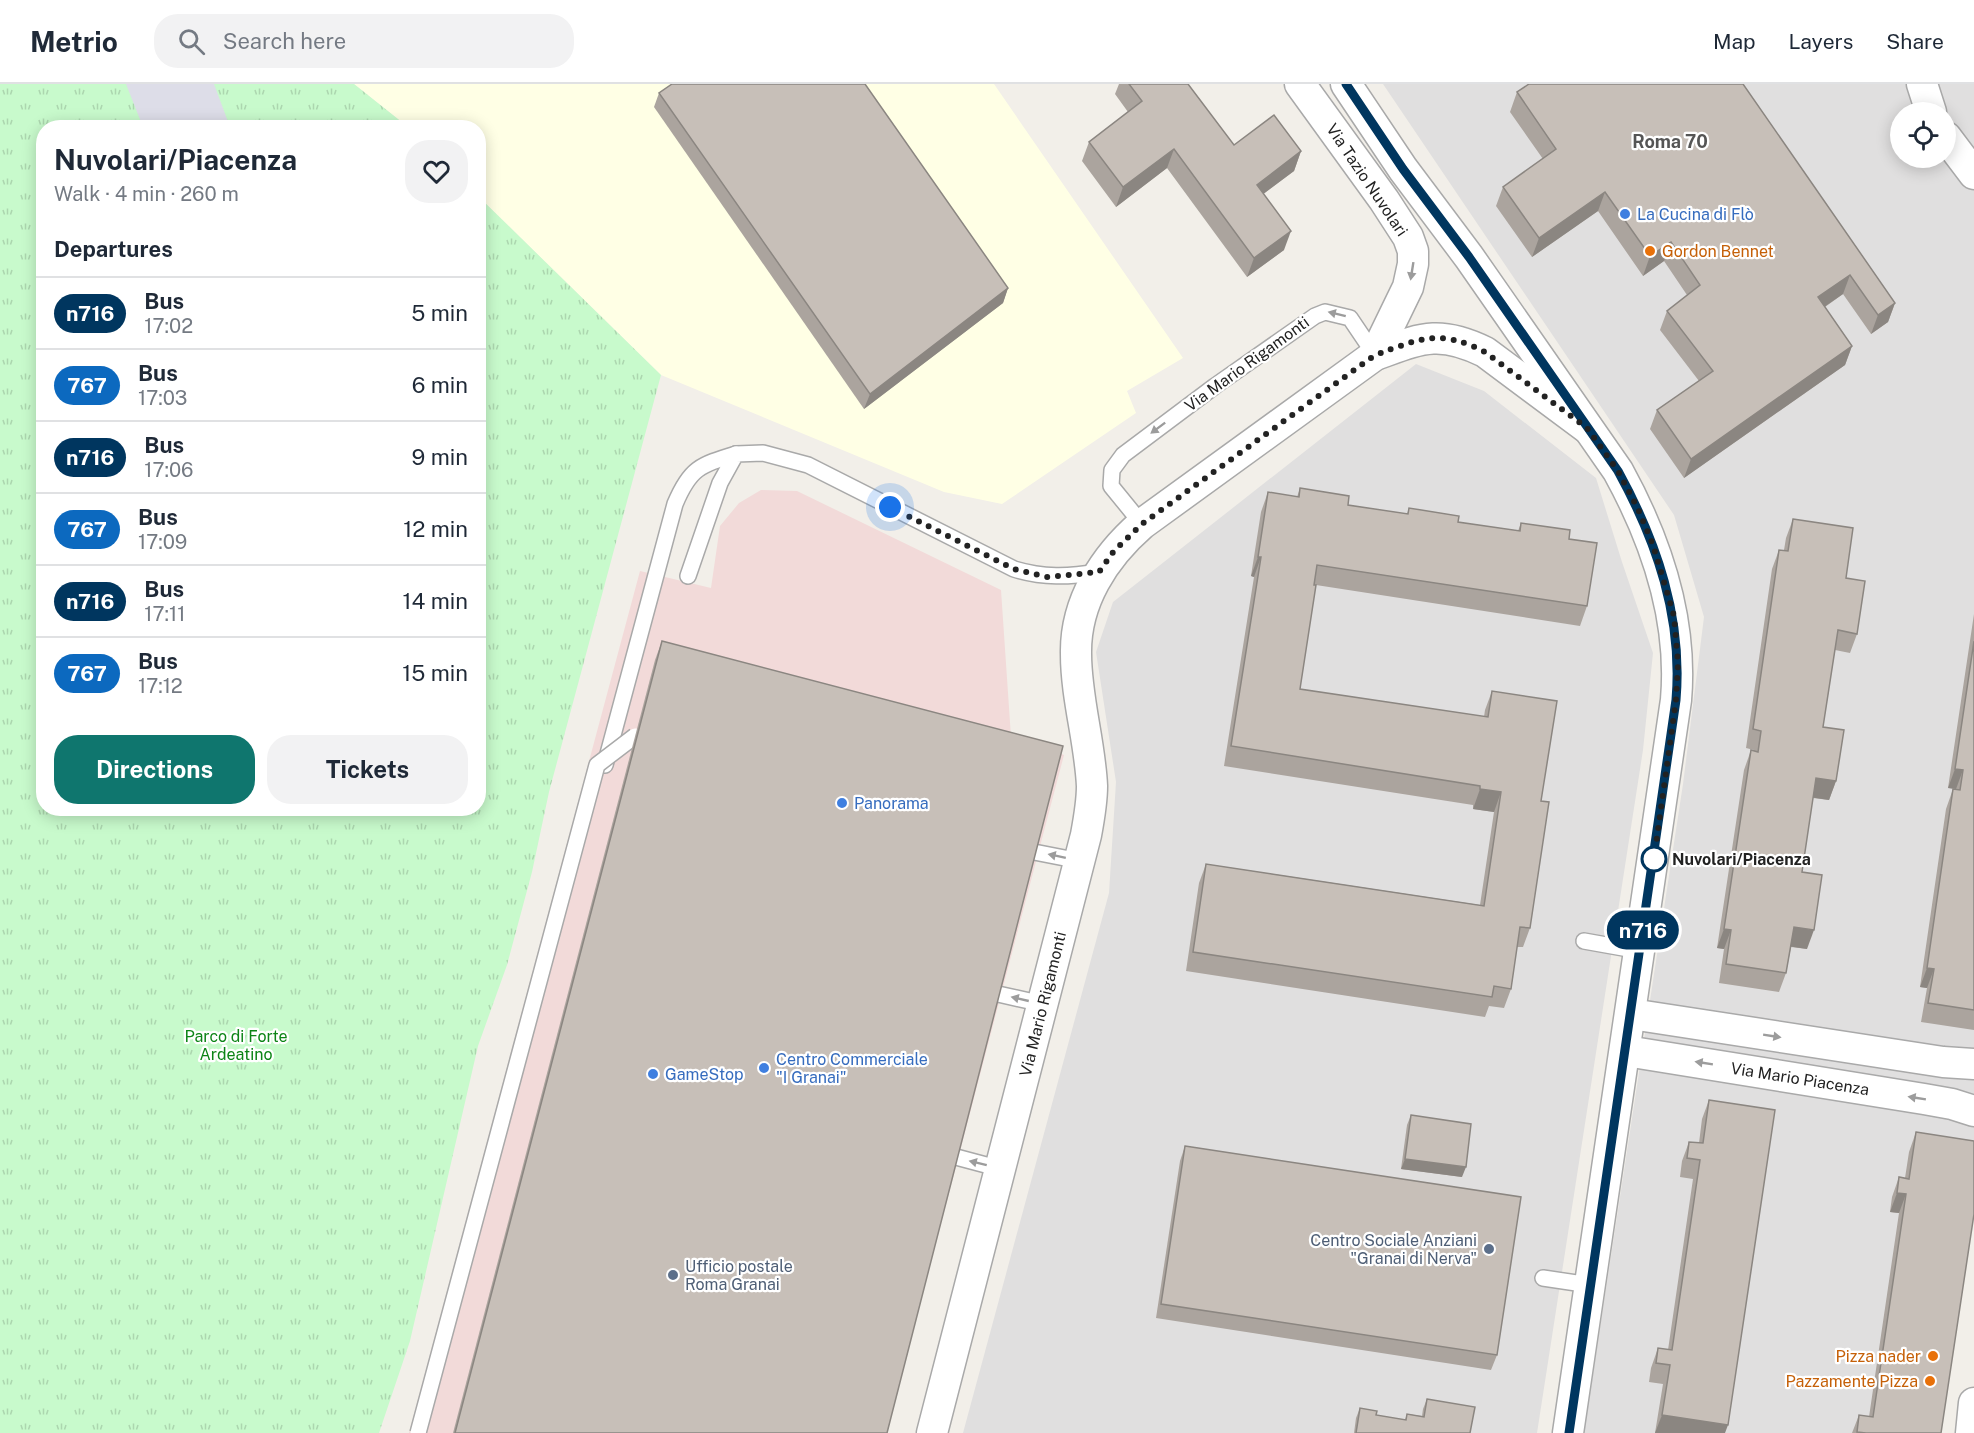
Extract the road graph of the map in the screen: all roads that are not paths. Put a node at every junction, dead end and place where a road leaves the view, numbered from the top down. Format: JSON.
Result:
{"nodes":[{"id":1,"x":1300,"y":84,"type":"edge"},
{"id":2,"x":1346,"y":84,"type":"edge"},
{"id":3,"x":1922,"y":84,"type":"edge"},
{"id":4,"x":1928,"y":102,"type":"edge"},
{"id":5,"x":1956,"y":150,"type":"edge"},
{"id":6,"x":1974,"y":174,"type":"edge"},
{"id":7,"x":1412,"y":180,"type":"junction"},
{"id":8,"x":1384,"y":200,"type":"junction"},
{"id":9,"x":1375,"y":355,"type":"junction"},
{"id":10,"x":1587,"y":428,"type":"junction"},
{"id":11,"x":736,"y":454,"type":"junction"},
{"id":12,"x":1142,"y":524,"type":"junction"},
{"id":13,"x":1099,"y":572,"type":"junction"},
{"id":14,"x":688,"y":576,"type":"dead end"},
{"id":15,"x":635,"y":736,"type":"edge"},
{"id":16,"x":1034,"y":852,"type":"edge"},
{"id":17,"x":1080,"y":861,"type":"junction"},
{"id":18,"x":1584,"y":941,"type":"dead end"},
{"id":19,"x":1640,"y":951,"type":"junction"},
{"id":20,"x":998,"y":994,"type":"edge"},
{"id":21,"x":1043,"y":1004,"type":"junction"},
{"id":22,"x":1631,"y":1014,"type":"junction"},
{"id":23,"x":1626,"y":1051,"type":"junction"},
{"id":24,"x":1974,"y":1064,"type":"edge"},
{"id":25,"x":1974,"y":1111,"type":"edge"},
{"id":26,"x":956,"y":1157,"type":"edge"},
{"id":27,"x":1001,"y":1168,"type":"junction"},
{"id":28,"x":1543,"y":1278,"type":"dead end"},
{"id":29,"x":1590,"y":1286,"type":"junction"},
{"id":30,"x":1974,"y":1402,"type":"edge"},
{"id":31,"x":418,"y":1433,"type":"edge"},
{"id":32,"x":423,"y":1433,"type":"edge"},
{"id":33,"x":932,"y":1433,"type":"edge"},
{"id":34,"x":1569,"y":1433,"type":"edge"},
{"id":35,"x":1971,"y":1433,"type":"edge"}],
"edges":[{"from":1,"to":8,"type":"street","name":"Via Tazio Nuvolari"},
{"from":2,"to":7,"type":"street"},
{"from":3,"to":4,"type":"street"},
{"from":5,"to":6,"type":"street"},
{"from":7,"to":8,"type":"street"},
{"from":7,"to":10,"type":"street"},
{"from":8,"to":9,"type":"street","name":"Via Tazio Nuvolari","one_way":true},
{"from":9,"to":10,"type":"street"},
{"from":9,"to":12,"type":"street","name":"Via Mario Rigamonti"},
{"from":9,"to":12,"type":"lane","name":"Via Mario Rigamonti","one_way":true},
{"from":10,"to":19,"type":"street"},
{"from":11,"to":13,"type":"lane"},
{"from":11,"to":14,"type":"lane"},
{"from":11,"to":32,"type":"lane"},
{"from":12,"to":13,"type":"street","name":"Via Mario Rigamonti"},
{"from":13,"to":17,"type":"street","name":"Via Mario Rigamonti"},
{"from":15,"to":31,"type":"lane","bridge":true},
{"from":17,"to":16,"type":"lane","one_way":true},
{"from":17,"to":21,"type":"street","name":"Via Mario Rigamonti"},
{"from":18,"to":19,"type":"lane"},
{"from":19,"to":22,"type":"street"},
{"from":21,"to":20,"type":"lane","one_way":true},
{"from":21,"to":27,"type":"street","name":"Via Mario Rigamonti"},
{"from":22,"to":23,"type":"street"},
{"from":22,"to":24,"type":"street","one_way":true},
{"from":25,"to":23,"type":"street","name":"Via Mario Piacenza","one_way":true},
{"from":23,"to":29,"type":"street"},
{"from":27,"to":26,"type":"lane","one_way":true},
{"from":27,"to":33,"type":"street","name":"Via Mario Rigamonti"},
{"from":28,"to":29,"type":"lane"},
{"from":29,"to":34,"type":"street"},
{"from":30,"to":35,"type":"street"}]}
